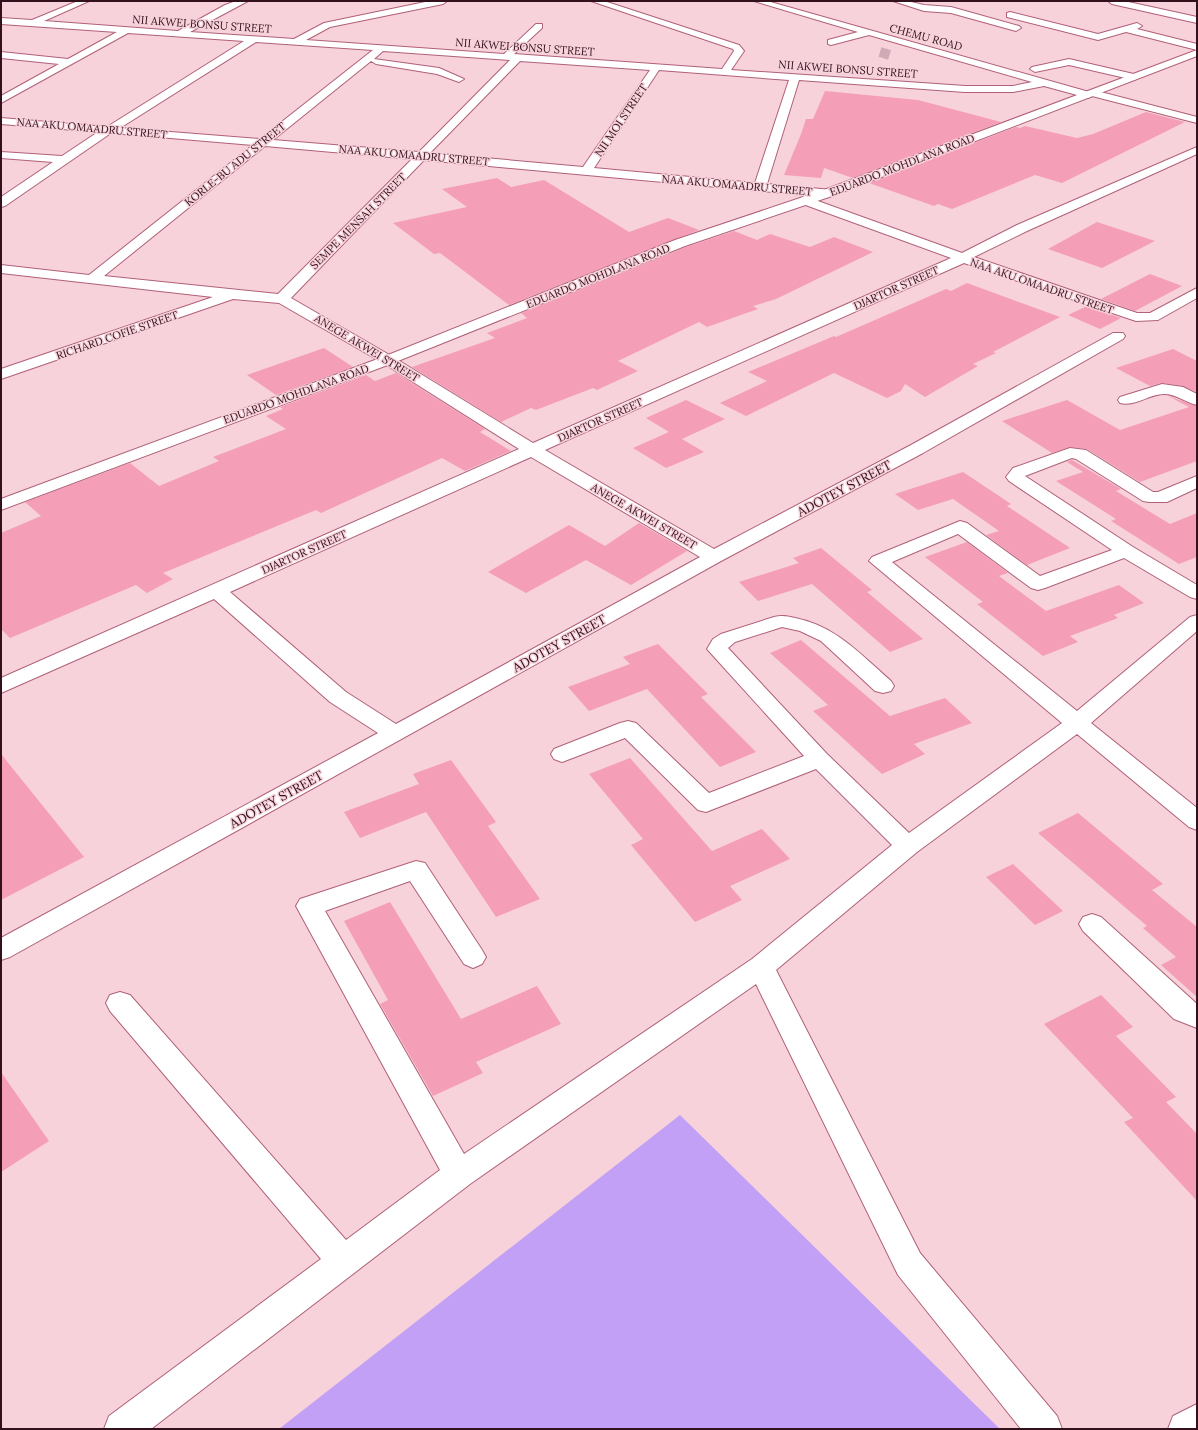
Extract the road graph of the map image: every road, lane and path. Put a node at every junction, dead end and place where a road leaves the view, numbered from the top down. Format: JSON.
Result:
{"nodes":[{"id":1,"x":85,"y":1,"type":"edge"},
{"id":2,"x":244,"y":1,"type":"edge"},
{"id":3,"x":443,"y":1,"type":"edge"},
{"id":4,"x":594,"y":1,"type":"edge"},
{"id":5,"x":758,"y":1,"type":"edge"},
{"id":6,"x":897,"y":1,"type":"edge"},
{"id":7,"x":948,"y":1,"type":"edge"},
{"id":8,"x":954,"y":1,"type":"edge"},
{"id":9,"x":1112,"y":1,"type":"edge"},
{"id":10,"x":1154,"y":1,"type":"edge"},
{"id":11,"x":1139,"y":7,"type":"junction"},
{"id":12,"x":1010,"y":15,"type":"dead end"},
{"id":13,"x":1197,"y":20,"type":"edge"},
{"id":14,"x":1,"y":22,"type":"edge"},
{"id":15,"x":32,"y":24,"type":"junction"},
{"id":16,"x":539,"y":26,"type":"dead end"},
{"id":17,"x":1137,"y":26,"type":"dead end"},
{"id":18,"x":1016,"y":28,"type":"dead end"},
{"id":19,"x":1126,"y":29,"type":"junction"},
{"id":20,"x":125,"y":31,"type":"junction"},
{"id":21,"x":867,"y":33,"type":"junction"},
{"id":22,"x":179,"y":34,"type":"junction"},
{"id":23,"x":254,"y":39,"type":"junction"},
{"id":24,"x":295,"y":42,"type":"junction"},
{"id":25,"x":831,"y":42,"type":"dead end"},
{"id":26,"x":898,"y":42,"type":"junction"},
{"id":27,"x":1197,"y":47,"type":"edge"},
{"id":28,"x":880,"y":48,"type":"tunnel mouth"},
{"id":29,"x":380,"y":49,"type":"junction"},
{"id":30,"x":928,"y":50,"type":"junction"},
{"id":31,"x":1197,"y":53,"type":"edge"},
{"id":32,"x":1,"y":55,"type":"edge"},
{"id":33,"x":906,"y":55,"type":"tunnel mouth"},
{"id":34,"x":512,"y":58,"type":"junction"},
{"id":35,"x":366,"y":60,"type":"junction"},
{"id":36,"x":70,"y":62,"type":"junction"},
{"id":37,"x":656,"y":68,"type":"junction"},
{"id":38,"x":1035,"y":69,"type":"dead end"},
{"id":39,"x":724,"y":73,"type":"junction"},
{"id":40,"x":1134,"y":77,"type":"junction"},
{"id":41,"x":796,"y":78,"type":"junction"},
{"id":42,"x":459,"y":79,"type":"dead end"},
{"id":43,"x":1047,"y":82,"type":"junction"},
{"id":44,"x":1090,"y":94,"type":"junction"},
{"id":45,"x":1,"y":100,"type":"edge"},
{"id":46,"x":1197,"y":120,"type":"edge"},
{"id":47,"x":1,"y":121,"type":"edge"},
{"id":48,"x":109,"y":130,"type":"junction"},
{"id":49,"x":263,"y":142,"type":"junction"},
{"id":50,"x":1197,"y":150,"type":"edge"},
{"id":51,"x":1,"y":155,"type":"edge"},
{"id":52,"x":422,"y":156,"type":"junction"},
{"id":53,"x":66,"y":160,"type":"junction"},
{"id":54,"x":586,"y":171,"type":"junction"},
{"id":55,"x":760,"y":186,"type":"junction"},
{"id":56,"x":828,"y":193,"type":"junction"},
{"id":57,"x":804,"y":200,"type":"junction"},
{"id":58,"x":1,"y":203,"type":"edge"},
{"id":59,"x":963,"y":258,"type":"junction"},
{"id":60,"x":1,"y":269,"type":"edge"},
{"id":61,"x":91,"y":280,"type":"junction"},
{"id":62,"x":1197,"y":292,"type":"edge"},
{"id":63,"x":232,"y":295,"type":"junction"},
{"id":64,"x":282,"y":298,"type":"junction"},
{"id":65,"x":1118,"y":336,"type":"dead end"},
{"id":66,"x":388,"y":360,"type":"junction"},
{"id":67,"x":1,"y":374,"type":"edge"},
{"id":68,"x":1126,"y":400,"type":"dead end"},
{"id":69,"x":1197,"y":400,"type":"edge"},
{"id":70,"x":532,"y":450,"type":"junction"},
{"id":71,"x":1197,"y":481,"type":"edge"},
{"id":72,"x":1,"y":505,"type":"edge"},
{"id":73,"x":1126,"y":551,"type":"junction"},
{"id":74,"x":714,"y":557,"type":"junction"},
{"id":75,"x":217,"y":591,"type":"junction"},
{"id":76,"x":1197,"y":593,"type":"edge"},
{"id":77,"x":1197,"y":622,"type":"edge"},
{"id":78,"x":1,"y":686,"type":"edge"},
{"id":79,"x":882,"y":686,"type":"dead end"},
{"id":80,"x":1077,"y":724,"type":"junction"},
{"id":81,"x":395,"y":734,"type":"junction"},
{"id":82,"x":562,"y":754,"type":"dead end"},
{"id":83,"x":819,"y":758,"type":"junction"},
{"id":84,"x":1197,"y":822,"type":"edge"},
{"id":85,"x":908,"y":846,"type":"junction"},
{"id":86,"x":1092,"y":924,"type":"dead end"},
{"id":87,"x":1,"y":950,"type":"edge"},
{"id":88,"x":473,"y":957,"type":"dead end"},
{"id":89,"x":761,"y":967,"type":"junction"},
{"id":90,"x":120,"y":1003,"type":"dead end"},
{"id":91,"x":1197,"y":1017,"type":"edge"},
{"id":92,"x":459,"y":1174,"type":"junction"},
{"id":93,"x":344,"y":1261,"type":"junction"},
{"id":94,"x":1197,"y":1422,"type":"edge"},
{"id":95,"x":122,"y":1429,"type":"edge"},
{"id":96,"x":1044,"y":1429,"type":"edge"},
{"id":97,"x":1186,"y":1429,"type":"edge"}],
"edges":[{"from":1,"to":15,"type":"street"},
{"from":2,"to":22,"type":"street"},
{"from":3,"to":24,"type":"street"},
{"from":4,"to":39,"type":"street"},
{"from":5,"to":21,"type":"street","name":"CHEMU ROAD"},
{"from":6,"to":18,"type":"street"},
{"from":7,"to":8,"type":"street"},
{"from":9,"to":11,"type":"street"},
{"from":10,"to":11,"type":"street"},
{"from":11,"to":13,"type":"street"},
{"from":12,"to":19,"type":"street"},
{"from":14,"to":15,"type":"street","name":"NII AKWEI BONSU STREET"},
{"from":15,"to":20,"type":"street","name":"NII AKWEI BONSU STREET"},
{"from":16,"to":34,"type":"street","name":"SEMPE MENSAH STREET"},
{"from":17,"to":19,"type":"street"},
{"from":19,"to":27,"type":"street"},
{"from":20,"to":22,"type":"street","name":"NII AKWEI BONSU STREET"},
{"from":20,"to":36,"type":"street"},
{"from":21,"to":25,"type":"street"},
{"from":21,"to":26,"type":"street","name":"CHEMU ROAD"},
{"from":22,"to":23,"type":"street","name":"NII AKWEI BONSU STREET"},
{"from":23,"to":24,"type":"street","name":"NII AKWEI BONSU STREET"},
{"from":23,"to":48,"type":"street"},
{"from":24,"to":29,"type":"street","name":"NII AKWEI BONSU STREET"},
{"from":26,"to":28,"type":"street"},
{"from":26,"to":30,"type":"street","name":"CHEMU ROAD"},
{"from":29,"to":34,"type":"street","name":"NII AKWEI BONSU STREET"},
{"from":29,"to":35,"type":"street","name":"KORLE-BU ADU STREET"},
{"from":30,"to":33,"type":"street"},
{"from":30,"to":43,"type":"street","name":"CHEMU ROAD"},
{"from":31,"to":40,"type":"street","name":"EDUARDO MOHDLANA ROAD"},
{"from":32,"to":36,"type":"street"},
{"from":34,"to":37,"type":"street","name":"NII AKWEI BONSU STREET"},
{"from":34,"to":52,"type":"street","name":"SEMPE MENSAH STREET"},
{"from":35,"to":42,"type":"street"},
{"from":35,"to":49,"type":"street","name":"KORLE-BU ADU STREET"},
{"from":36,"to":45,"type":"street"},
{"from":37,"to":39,"type":"street","name":"NII AKWEI BONSU STREET"},
{"from":37,"to":54,"type":"street","name":"NII MOI STREET"},
{"from":38,"to":40,"type":"street"},
{"from":39,"to":41,"type":"street","name":"NII AKWEI BONSU STREET"},
{"from":40,"to":44,"type":"street","name":"EDUARDO MOHDLANA ROAD"},
{"from":41,"to":43,"type":"street","name":"NII AKWEI BONSU STREET"},
{"from":41,"to":55,"type":"street"},
{"from":43,"to":44,"type":"street","name":"CHEMU ROAD"},
{"from":44,"to":46,"type":"street"},
{"from":44,"to":56,"type":"street","name":"EDUARDO MOHDLANA ROAD"},
{"from":47,"to":48,"type":"street","name":"NAA AKU OMAADRU STREET"},
{"from":48,"to":49,"type":"street","name":"NAA AKU OMAADRU STREET"},
{"from":48,"to":53,"type":"street"},
{"from":49,"to":52,"type":"street","name":"NAA AKU OMAADRU STREET"},
{"from":49,"to":61,"type":"street","name":"KORLE-BU ADU STREET"},
{"from":50,"to":59,"type":"street","name":"DJARTOR STREET"},
{"from":51,"to":53,"type":"street"},
{"from":52,"to":54,"type":"street","name":"NAA AKU OMAADRU STREET"},
{"from":52,"to":64,"type":"street","name":"SEMPE MENSAH STREET"},
{"from":53,"to":58,"type":"street"},
{"from":54,"to":55,"type":"street","name":"NAA AKU OMAADRU STREET"},
{"from":55,"to":56,"type":"street","name":"NAA AKU OMAADRU STREET"},
{"from":56,"to":57,"type":"street","name":"EDUARDO MOHDLANA ROAD"},
{"from":57,"to":59,"type":"street","name":"NAA AKU OMAADRU STREET"},
{"from":57,"to":66,"type":"street","name":"EDUARDO MOHDLANA ROAD"},
{"from":59,"to":62,"type":"street","name":"NAA AKU OMAADRU STREET"},
{"from":59,"to":70,"type":"street","name":"DJARTOR STREET"},
{"from":60,"to":61,"type":"street","name":"ANEGE AKWEI STREET"},
{"from":61,"to":63,"type":"street","name":"ANEGE AKWEI STREET"},
{"from":63,"to":64,"type":"street","name":"ANEGE AKWEI STREET"},
{"from":63,"to":67,"type":"street","name":"RICHARD COFIE STREET"},
{"from":64,"to":66,"type":"street","name":"ANEGE AKWEI STREET"},
{"from":65,"to":74,"type":"street","name":"ADOTEY STREET"},
{"from":66,"to":70,"type":"street","name":"ANEGE AKWEI STREET"},
{"from":66,"to":72,"type":"street","name":"EDUARDO MOHDLANA ROAD"},
{"from":68,"to":69,"type":"street"},
{"from":70,"to":74,"type":"street","name":"ANEGE AKWEI STREET"},
{"from":70,"to":75,"type":"street","name":"DJARTOR STREET"},
{"from":71,"to":73,"type":"street"},
{"from":73,"to":76,"type":"street"},
{"from":73,"to":80,"type":"street"},
{"from":74,"to":81,"type":"street","name":"ADOTEY STREET"},
{"from":75,"to":78,"type":"street","name":"DJARTOR STREET"},
{"from":75,"to":81,"type":"street"},
{"from":77,"to":80,"type":"street"},
{"from":79,"to":83,"type":"street"},
{"from":80,"to":84,"type":"street"},
{"from":80,"to":85,"type":"street"},
{"from":81,"to":87,"type":"street","name":"ADOTEY STREET"},
{"from":82,"to":83,"type":"street"},
{"from":83,"to":85,"type":"street"},
{"from":85,"to":89,"type":"street"},
{"from":86,"to":91,"type":"street"},
{"from":88,"to":92,"type":"street"},
{"from":89,"to":92,"type":"street"},
{"from":89,"to":96,"type":"street"},
{"from":90,"to":93,"type":"street"},
{"from":92,"to":93,"type":"street"},
{"from":93,"to":95,"type":"street"},
{"from":94,"to":97,"type":"street"}]}
